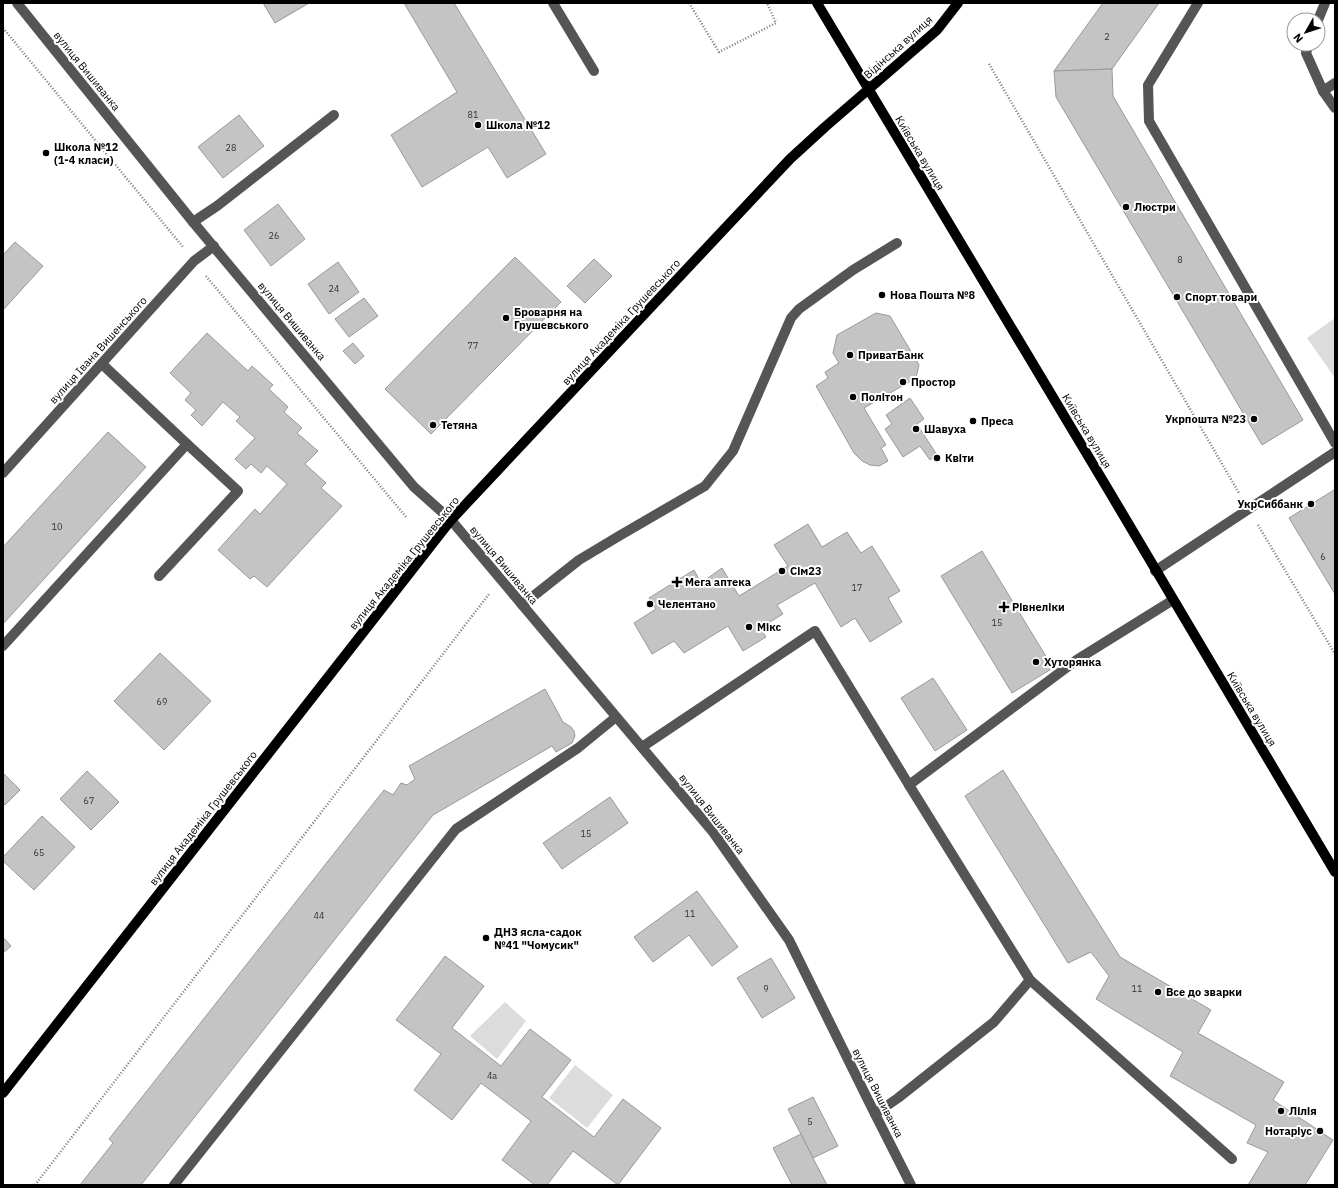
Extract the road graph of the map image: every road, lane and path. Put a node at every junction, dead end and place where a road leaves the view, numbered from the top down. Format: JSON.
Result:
{"nodes":[{"id":1,"x":17,"y":3,"type":"edge"},
{"id":2,"x":553,"y":3,"type":"edge"},
{"id":3,"x":689,"y":3,"type":"edge"},
{"id":4,"x":767,"y":3,"type":"edge"},
{"id":5,"x":816,"y":3,"type":"edge"},
{"id":6,"x":958,"y":3,"type":"edge"},
{"id":7,"x":1198,"y":3,"type":"edge"},
{"id":8,"x":1306,"y":52,"type":"edge"},
{"id":9,"x":989,"y":64,"type":"dead end"},
{"id":10,"x":594,"y":71,"type":"dead end"},
{"id":11,"x":1335,"y":82,"type":"edge"},
{"id":12,"x":869,"y":90,"type":"junction"},
{"id":13,"x":1323,"y":91,"type":"junction"},
{"id":14,"x":1335,"y":108,"type":"edge"},
{"id":15,"x":334,"y":115,"type":"dead end"},
{"id":16,"x":193,"y":222,"type":"junction"},
{"id":17,"x":897,"y":243,"type":"dead end"},
{"id":18,"x":214,"y":246,"type":"junction"},
{"id":19,"x":102,"y":364,"type":"junction"},
{"id":20,"x":1335,"y":443,"type":"edge"},
{"id":21,"x":187,"y":444,"type":"junction"},
{"id":22,"x":1335,"y":452,"type":"edge"},
{"id":23,"x":3,"y":474,"type":"edge"},
{"id":24,"x":1248,"y":509,"type":"junction"},
{"id":25,"x":452,"y":520,"type":"junction"},
{"id":26,"x":1155,"y":571,"type":"junction"},
{"id":27,"x":160,"y":576,"type":"dead end"},
{"id":28,"x":500,"y":579,"type":"junction"},
{"id":29,"x":1173,"y":600,"type":"junction"},
{"id":30,"x":522,"y":605,"type":"junction"},
{"id":31,"x":3,"y":646,"type":"edge"},
{"id":32,"x":1335,"y":654,"type":"edge"},
{"id":33,"x":616,"y":717,"type":"junction"},
{"id":34,"x":642,"y":747,"type":"junction"},
{"id":35,"x":909,"y":785,"type":"junction"},
{"id":36,"x":1335,"y":872,"type":"edge"},
{"id":37,"x":1030,"y":980,"type":"junction"},
{"id":38,"x":3,"y":1092,"type":"edge"},
{"id":39,"x":875,"y":1114,"type":"junction"},
{"id":40,"x":1232,"y":1159,"type":"dead end"},
{"id":41,"x":35,"y":1185,"type":"edge"},
{"id":42,"x":174,"y":1185,"type":"edge"},
{"id":43,"x":912,"y":1185,"type":"edge"}],
"edges":[{"from":1,"to":16,"type":"street","name":"вулиця Вишиванка"},
{"from":2,"to":10,"type":"street"},
{"from":3,"to":4,"type":"path"},
{"from":5,"to":12,"type":"main road","name":"Київська вулиця"},
{"from":6,"to":12,"type":"main road","name":"Відінська вулиця"},
{"from":7,"to":20,"type":"street"},
{"from":8,"to":13,"type":"street"},
{"from":9,"to":24,"type":"path"},
{"from":11,"to":13,"type":"street"},
{"from":12,"to":25,"type":"main road","name":"вулиця Академіка Грушевського"},
{"from":12,"to":26,"type":"main road","name":"Київська вулиця"},
{"from":13,"to":14,"type":"street"},
{"from":15,"to":16,"type":"street"},
{"from":16,"to":18,"type":"street","name":"вулиця Вишиванка"},
{"from":17,"to":30,"type":"street"},
{"from":18,"to":19,"type":"street","name":"вулиця Івана Вишенського"},
{"from":18,"to":25,"type":"street","name":"вулиця Вишиванка"},
{"from":19,"to":21,"type":"street"},
{"from":19,"to":23,"type":"street","name":"вулиця Івана Вишенського"},
{"from":21,"to":27,"type":"street"},
{"from":21,"to":31,"type":"street"},
{"from":22,"to":24,"type":"street"},
{"from":24,"to":26,"type":"street"},
{"from":24,"to":32,"type":"path"},
{"from":25,"to":28,"type":"street","name":"вулиця Вишиванка"},
{"from":25,"to":38,"type":"main road","name":"вулиця Академіка Грушевського"},
{"from":26,"to":29,"type":"main road","name":"Київська вулиця"},
{"from":28,"to":30,"type":"street","name":"вулиця Вишиванка"},
{"from":28,"to":41,"type":"path"},
{"from":29,"to":35,"type":"street"},
{"from":29,"to":36,"type":"main road","name":"Київська вулиця"},
{"from":30,"to":33,"type":"street","name":"вулиця Вишиванка"},
{"from":33,"to":34,"type":"street","name":"вулиця Вишиванка"},
{"from":33,"to":42,"type":"street"},
{"from":34,"to":35,"type":"street"},
{"from":34,"to":39,"type":"street","name":"вулиця Вишиванка"},
{"from":35,"to":37,"type":"street"},
{"from":37,"to":39,"type":"street"},
{"from":37,"to":40,"type":"street"},
{"from":39,"to":43,"type":"street","name":"вулиця Вишиванка"}]}
